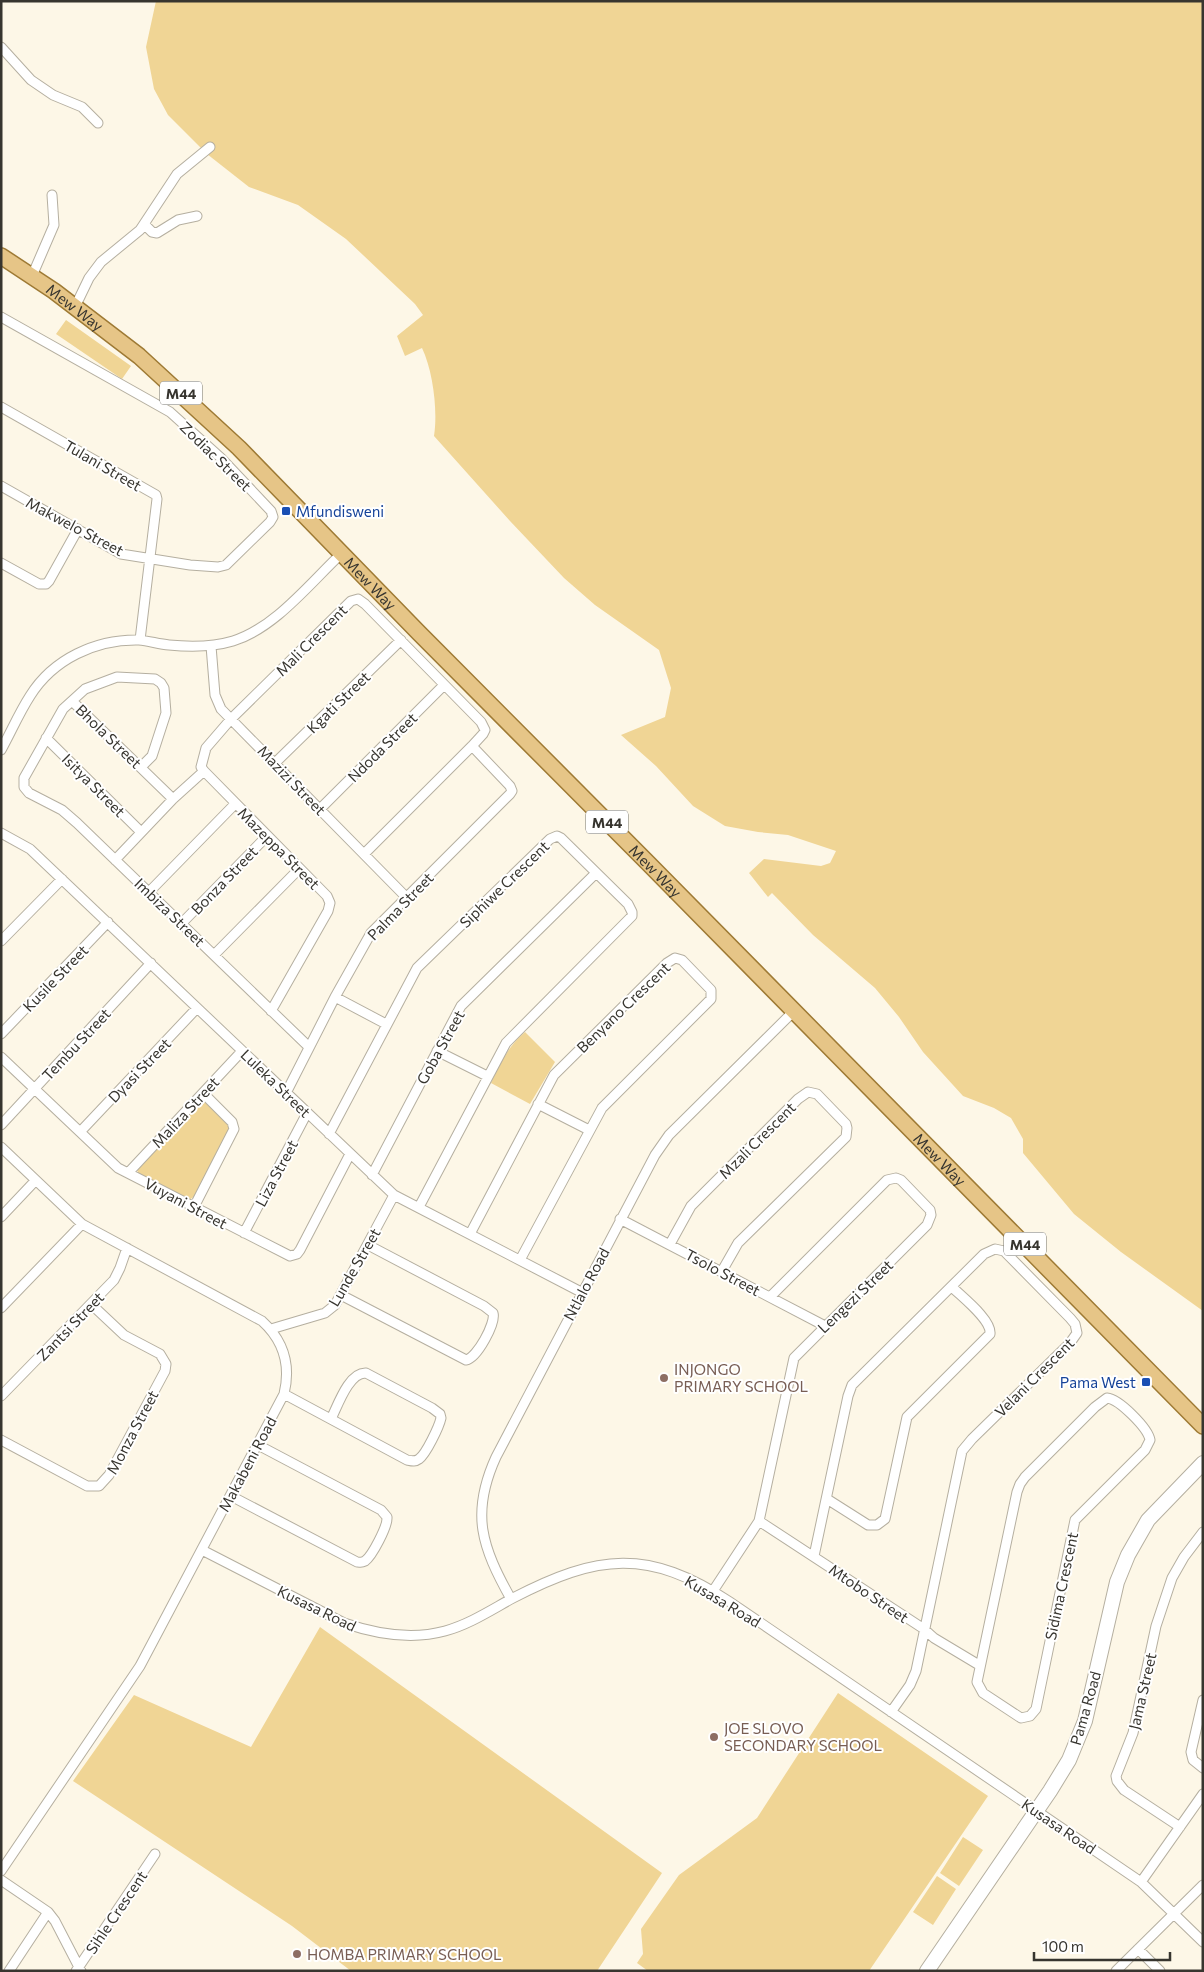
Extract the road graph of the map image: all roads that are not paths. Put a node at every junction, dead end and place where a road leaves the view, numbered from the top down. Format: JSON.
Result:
{"nodes":[{"id":1,"x":1,"y":47,"type":"edge"},
{"id":2,"x":98,"y":123,"type":"dead end"},
{"id":3,"x":210,"y":146,"type":"dead end"},
{"id":4,"x":52,"y":195,"type":"dead end"},
{"id":5,"x":198,"y":216,"type":"dead end"},
{"id":6,"x":144,"y":224,"type":"junction"},
{"id":7,"x":1,"y":256,"type":"edge"},
{"id":8,"x":32,"y":276,"type":"junction"},
{"id":9,"x":75,"y":307,"type":"junction"},
{"id":10,"x":1,"y":317,"type":"edge"},
{"id":11,"x":1,"y":406,"type":"edge"},
{"id":12,"x":1,"y":486,"type":"edge"},
{"id":13,"x":78,"y":529,"type":"junction"},
{"id":14,"x":341,"y":554,"type":"junction"},
{"id":15,"x":151,"y":558,"type":"junction"},
{"id":16,"x":1,"y":563,"type":"edge"},
{"id":17,"x":140,"y":640,"type":"junction"},
{"id":18,"x":401,"y":640,"type":"junction"},
{"id":19,"x":211,"y":646,"type":"junction"},
{"id":20,"x":444,"y":685,"type":"junction"},
{"id":21,"x":72,"y":701,"type":"junction"},
{"id":22,"x":231,"y":719,"type":"junction"},
{"id":23,"x":46,"y":738,"type":"junction"},
{"id":24,"x":472,"y":746,"type":"junction"},
{"id":25,"x":1,"y":750,"type":"edge"},
{"id":26,"x":275,"y":763,"type":"junction"},
{"id":27,"x":141,"y":767,"type":"junction"},
{"id":28,"x":204,"y":771,"type":"junction"},
{"id":29,"x":24,"y":786,"type":"joint"},
{"id":30,"x":173,"y":799,"type":"junction"},
{"id":31,"x":235,"y":804,"type":"junction"},
{"id":32,"x":320,"y":809,"type":"junction"},
{"id":33,"x":141,"y":832,"type":"junction"},
{"id":34,"x":1,"y":833,"type":"edge"},
{"id":35,"x":267,"y":836,"type":"junction"},
{"id":36,"x":364,"y":854,"type":"junction"},
{"id":37,"x":115,"y":860,"type":"junction"},
{"id":38,"x":299,"y":869,"type":"junction"},
{"id":39,"x":596,"y":872,"type":"junction"},
{"id":40,"x":62,"y":879,"type":"junction"},
{"id":41,"x":149,"y":892,"type":"junction"},
{"id":42,"x":407,"y":898,"type":"junction"},
{"id":43,"x":108,"y":922,"type":"junction"},
{"id":44,"x":181,"y":924,"type":"junction"},
{"id":45,"x":1,"y":941,"type":"edge"},
{"id":46,"x":214,"y":955,"type":"junction"},
{"id":47,"x":151,"y":963,"type":"junction"},
{"id":48,"x":335,"y":997,"type":"junction"},
{"id":49,"x":197,"y":1008,"type":"junction"},
{"id":50,"x":271,"y":1010,"type":"junction"},
{"id":51,"x":794,"y":1011,"type":"junction"},
{"id":52,"x":386,"y":1024,"type":"junction"},
{"id":53,"x":1,"y":1034,"type":"edge"},
{"id":54,"x":309,"y":1047,"type":"junction"},
{"id":55,"x":437,"y":1050,"type":"junction"},
{"id":56,"x":242,"y":1051,"type":"junction"},
{"id":57,"x":1,"y":1057,"type":"edge"},
{"id":58,"x":488,"y":1076,"type":"junction"},
{"id":59,"x":35,"y":1089,"type":"junction"},
{"id":60,"x":204,"y":1093,"type":"junction"},
{"id":61,"x":286,"y":1093,"type":"junction"},
{"id":62,"x":538,"y":1104,"type":"junction"},
{"id":63,"x":307,"y":1113,"type":"junction"},
{"id":64,"x":1,"y":1125,"type":"edge"},
{"id":65,"x":589,"y":1130,"type":"junction"},
{"id":66,"x":80,"y":1132,"type":"junction"},
{"id":67,"x":329,"y":1134,"type":"junction"},
{"id":68,"x":1,"y":1148,"type":"edge"},
{"id":69,"x":350,"y":1154,"type":"junction"},
{"id":70,"x":128,"y":1173,"type":"junction"},
{"id":71,"x":372,"y":1175,"type":"junction"},
{"id":72,"x":35,"y":1180,"type":"junction"},
{"id":73,"x":394,"y":1195,"type":"junction"},
{"id":74,"x":194,"y":1207,"type":"junction"},
{"id":75,"x":419,"y":1207,"type":"junction"},
{"id":76,"x":1,"y":1216,"type":"edge"},
{"id":77,"x":620,"y":1219,"type":"junction"},
{"id":78,"x":82,"y":1224,"type":"junction"},
{"id":79,"x":244,"y":1233,"type":"junction"},
{"id":80,"x":470,"y":1234,"type":"junction"},
{"id":81,"x":670,"y":1244,"type":"junction"},
{"id":82,"x":368,"y":1245,"type":"junction"},
{"id":83,"x":127,"y":1248,"type":"junction"},
{"id":84,"x":520,"y":1260,"type":"junction"},
{"id":85,"x":722,"y":1271,"type":"junction"},
{"id":86,"x":952,"y":1286,"type":"junction"},
{"id":87,"x":581,"y":1292,"type":"junction"},
{"id":88,"x":341,"y":1295,"type":"junction"},
{"id":89,"x":770,"y":1297,"type":"junction"},
{"id":90,"x":90,"y":1304,"type":"junction"},
{"id":91,"x":1,"y":1308,"type":"edge"},
{"id":92,"x":825,"y":1326,"type":"junction"},
{"id":93,"x":271,"y":1329,"type":"junction"},
{"id":94,"x":284,"y":1394,"type":"junction"},
{"id":95,"x":1,"y":1396,"type":"edge"},
{"id":96,"x":331,"y":1419,"type":"junction"},
{"id":97,"x":1203,"y":1426,"type":"edge"},
{"id":98,"x":1,"y":1440,"type":"edge"},
{"id":99,"x":258,"y":1445,"type":"junction"},
{"id":100,"x":1203,"y":1463,"type":"edge"},
{"id":101,"x":231,"y":1496,"type":"junction"},
{"id":102,"x":827,"y":1499,"type":"junction"},
{"id":103,"x":759,"y":1520,"type":"junction"},
{"id":104,"x":1203,"y":1532,"type":"edge"},
{"id":105,"x":202,"y":1550,"type":"junction"},
{"id":106,"x":814,"y":1556,"type":"junction"},
{"id":107,"x":714,"y":1591,"type":"junction"},
{"id":108,"x":511,"y":1599,"type":"junction"},
{"id":109,"x":924,"y":1629,"type":"junction"},
{"id":110,"x":979,"y":1665,"type":"junction"},
{"id":111,"x":1203,"y":1700,"type":"edge"},
{"id":112,"x":891,"y":1712,"type":"junction"},
{"id":113,"x":1203,"y":1768,"type":"edge"},
{"id":114,"x":1203,"y":1794,"type":"edge"},
{"id":115,"x":1036,"y":1810,"type":"junction"},
{"id":116,"x":1180,"y":1827,"type":"junction"},
{"id":117,"x":155,"y":1854,"type":"dead end"},
{"id":118,"x":1,"y":1871,"type":"edge"},
{"id":119,"x":1,"y":1880,"type":"edge"},
{"id":120,"x":1141,"y":1882,"type":"junction"},
{"id":121,"x":1203,"y":1885,"type":"edge"},
{"id":122,"x":48,"y":1912,"type":"junction"},
{"id":123,"x":1174,"y":1913,"type":"junction"},
{"id":124,"x":1203,"y":1942,"type":"edge"},
{"id":125,"x":1138,"y":1949,"type":"junction"},
{"id":126,"x":78,"y":1969,"type":"edge"},
{"id":127,"x":9,"y":1971,"type":"edge"},
{"id":128,"x":927,"y":1971,"type":"edge"},
{"id":129,"x":1116,"y":1971,"type":"edge"},
{"id":130,"x":1160,"y":1971,"type":"edge"}],
"edges":[{"from":1,"to":2,"type":"street"},
{"from":3,"to":6,"type":"street"},
{"from":4,"to":8,"type":"street"},
{"from":5,"to":6,"type":"street"},
{"from":6,"to":9,"type":"street"},
{"from":7,"to":8,"type":"main road","name":"Mew Way","number":"M44"},
{"from":8,"to":9,"type":"main road","name":"Mew Way","number":"M44"},
{"from":9,"to":14,"type":"main road","name":"Mew Way","number":"M44"},
{"from":10,"to":15,"type":"street","name":"Zodiac Street"},
{"from":11,"to":15,"type":"street","name":"Tulani Street"},
{"from":12,"to":13,"type":"street","name":"Makwelo Street"},
{"from":13,"to":15,"type":"street","name":"Makwelo Street"},
{"from":13,"to":16,"type":"street"},
{"from":14,"to":19,"type":"street"},
{"from":14,"to":51,"type":"main road","name":"Mew Way","number":"M44"},
{"from":15,"to":17,"type":"street","name":"Tulani Street"},
{"from":17,"to":19,"type":"street"},
{"from":17,"to":25,"type":"street"},
{"from":18,"to":20,"type":"street","name":"Mali Crescent"},
{"from":18,"to":22,"type":"street","name":"Mali Crescent"},
{"from":18,"to":26,"type":"street","name":"Kgati Street"},
{"from":19,"to":22,"type":"street","name":"Mazizi Street"},
{"from":20,"to":24,"type":"street","name":"Mali Crescent"},
{"from":20,"to":32,"type":"street","name":"Ndoda Street"},
{"from":21,"to":23,"type":"street","name":"Bhola Street"},
{"from":21,"to":27,"type":"street","name":"Bhola Street"},
{"from":21,"to":27,"type":"street"},
{"from":22,"to":26,"type":"street","name":"Mazizi Street"},
{"from":22,"to":28,"type":"street","name":"Mali Crescent"},
{"from":23,"to":29,"type":"street","name":"Bhola Street"},
{"from":23,"to":33,"type":"street","name":"Isitya Street"},
{"from":24,"to":36,"type":"street","name":"Mali Crescent"},
{"from":24,"to":42,"type":"street","name":"Palma Street"},
{"from":26,"to":32,"type":"street","name":"Mazizi Street"},
{"from":27,"to":30,"type":"street","name":"Bhola Street"},
{"from":28,"to":30,"type":"street"},
{"from":28,"to":31,"type":"street","name":"Mazeppa Street"},
{"from":29,"to":37,"type":"street","name":"Imbiza Street"},
{"from":30,"to":33,"type":"street"},
{"from":31,"to":35,"type":"street","name":"Mazeppa Street"},
{"from":31,"to":41,"type":"street"},
{"from":32,"to":36,"type":"street","name":"Mazizi Street"},
{"from":33,"to":37,"type":"street"},
{"from":34,"to":40,"type":"street","name":"Luleka Street"},
{"from":35,"to":38,"type":"street","name":"Mazeppa Street"},
{"from":35,"to":44,"type":"street","name":"Bonza Street"},
{"from":36,"to":42,"type":"street","name":"Mazizi Street"},
{"from":37,"to":41,"type":"street","name":"Imbiza Street"},
{"from":38,"to":46,"type":"street"},
{"from":38,"to":50,"type":"street","name":"Mazeppa Street"},
{"from":39,"to":52,"type":"street","name":"Siphiwe Crescent"},
{"from":39,"to":55,"type":"street","name":"Goba Street"},
{"from":39,"to":58,"type":"street","name":"Siphiwe Crescent"},
{"from":40,"to":43,"type":"street","name":"Luleka Street"},
{"from":40,"to":45,"type":"street"},
{"from":41,"to":44,"type":"street","name":"Imbiza Street"},
{"from":42,"to":48,"type":"street","name":"Palma Street"},
{"from":43,"to":47,"type":"street","name":"Luleka Street"},
{"from":43,"to":53,"type":"street","name":"Kusile Street"},
{"from":44,"to":46,"type":"street","name":"Imbiza Street"},
{"from":46,"to":50,"type":"street","name":"Imbiza Street"},
{"from":47,"to":49,"type":"street","name":"Luleka Street"},
{"from":47,"to":59,"type":"street","name":"Tembu Street"},
{"from":48,"to":52,"type":"street"},
{"from":48,"to":54,"type":"street","name":"Palma Street"},
{"from":49,"to":56,"type":"street","name":"Luleka Street"},
{"from":49,"to":66,"type":"street","name":"Dyasi Street"},
{"from":50,"to":54,"type":"street","name":"Imbiza Street"},
{"from":51,"to":77,"type":"street","name":"Ntlalo Road"},
{"from":51,"to":97,"type":"main road","name":"Mew Way","number":"M44"},
{"from":52,"to":67,"type":"street","name":"Siphiwe Crescent"},
{"from":54,"to":61,"type":"street","name":"Palma Street"},
{"from":55,"to":58,"type":"street"},
{"from":55,"to":71,"type":"street","name":"Goba Street"},
{"from":56,"to":60,"type":"street","name":"Maliza Street"},
{"from":56,"to":61,"type":"street","name":"Luleka Street"},
{"from":57,"to":59,"type":"street","name":"Vuyani Street"},
{"from":58,"to":75,"type":"street","name":"Siphiwe Crescent"},
{"from":59,"to":64,"type":"street","name":"Tembu Street"},
{"from":59,"to":66,"type":"street","name":"Vuyani Street"},
{"from":60,"to":70,"type":"street","name":"Maliza Street"},
{"from":60,"to":74,"type":"street"},
{"from":61,"to":63,"type":"street","name":"Luleka Street"},
{"from":62,"to":65,"type":"street"},
{"from":62,"to":65,"type":"street","name":"Benyano Crescent"},
{"from":62,"to":80,"type":"street","name":"Benyano Crescent"},
{"from":63,"to":67,"type":"street","name":"Luleka Street"},
{"from":63,"to":79,"type":"street","name":"Liza Street"},
{"from":65,"to":84,"type":"street","name":"Benyano Crescent"},
{"from":66,"to":70,"type":"street","name":"Vuyani Street"},
{"from":67,"to":69,"type":"street","name":"Luleka Street"},
{"from":68,"to":72,"type":"street","name":"Makabeni Road"},
{"from":69,"to":71,"type":"street","name":"Luleka Street"},
{"from":69,"to":79,"type":"street","name":"Vuyani Street"},
{"from":70,"to":74,"type":"street","name":"Vuyani Street"},
{"from":71,"to":73,"type":"street","name":"Luleka Street"},
{"from":72,"to":76,"type":"street"},
{"from":72,"to":78,"type":"street","name":"Makabeni Road"},
{"from":73,"to":75,"type":"street","name":"Luleka Street"},
{"from":73,"to":82,"type":"street","name":"Lunde Street"},
{"from":74,"to":79,"type":"street","name":"Vuyani Street"},
{"from":75,"to":80,"type":"street","name":"Luleka Street"},
{"from":77,"to":81,"type":"street","name":"Tsolo Street"},
{"from":77,"to":87,"type":"street","name":"Ntlalo Road"},
{"from":78,"to":83,"type":"street","name":"Makabeni Road"},
{"from":78,"to":91,"type":"street"},
{"from":80,"to":84,"type":"street","name":"Luleka Street"},
{"from":81,"to":85,"type":"street","name":"Tsolo Street"},
{"from":81,"to":85,"type":"street","name":"Mzali Crescent"},
{"from":82,"to":88,"type":"street","name":"Lunde Street"},
{"from":82,"to":88,"type":"street"},
{"from":83,"to":90,"type":"street","name":"Zantsi Street"},
{"from":83,"to":93,"type":"street","name":"Makabeni Road"},
{"from":84,"to":87,"type":"street","name":"Luleka Street"},
{"from":85,"to":89,"type":"street","name":"Tsolo Street"},
{"from":86,"to":102,"type":"street","name":"Velani Crescent"},
{"from":86,"to":102,"type":"street"},
{"from":86,"to":109,"type":"street","name":"Velani Crescent"},
{"from":87,"to":108,"type":"street","name":"Ntlalo Road"},
{"from":88,"to":93,"type":"street","name":"Lunde Street"},
{"from":89,"to":92,"type":"street","name":"Tsolo Street"},
{"from":89,"to":92,"type":"street","name":"Lengezi Street"},
{"from":90,"to":95,"type":"street","name":"Zantsi Street"},
{"from":90,"to":98,"type":"street","name":"Monza Street"},
{"from":92,"to":103,"type":"street","name":"Lengezi Street"},
{"from":93,"to":94,"type":"street","name":"Makabeni Road"},
{"from":94,"to":96,"type":"street"},
{"from":94,"to":99,"type":"street","name":"Makabeni Road"},
{"from":96,"to":96,"type":"street"},
{"from":99,"to":101,"type":"street","name":"Makabeni Road"},
{"from":99,"to":101,"type":"street"},
{"from":100,"to":115,"type":"street","name":"Pama Road"},
{"from":101,"to":105,"type":"street","name":"Makabeni Road"},
{"from":102,"to":106,"type":"street","name":"Velani Crescent"},
{"from":103,"to":106,"type":"street","name":"Mtobo Street"},
{"from":103,"to":107,"type":"street","name":"Lengezi Street"},
{"from":104,"to":116,"type":"street","name":"Jama Street"},
{"from":105,"to":108,"type":"street","name":"Kusasa Road"},
{"from":105,"to":118,"type":"street","name":"Makabeni Road"},
{"from":106,"to":109,"type":"street","name":"Mtobo Street"},
{"from":107,"to":108,"type":"street","name":"Kusasa Road"},
{"from":107,"to":112,"type":"street","name":"Kusasa Road"},
{"from":109,"to":110,"type":"street","name":"Mtobo Street"},
{"from":109,"to":112,"type":"street","name":"Velani Crescent"},
{"from":110,"to":110,"type":"street","name":"Sidima Crescent"},
{"from":111,"to":113,"type":"street"},
{"from":112,"to":115,"type":"street","name":"Kusasa Road"},
{"from":114,"to":116,"type":"street"},
{"from":115,"to":120,"type":"street","name":"Kusasa Road"},
{"from":115,"to":128,"type":"street","name":"Pama Road"},
{"from":116,"to":120,"type":"street"},
{"from":117,"to":126,"type":"street","name":"Sihle Crescent"},
{"from":119,"to":122,"type":"street"},
{"from":120,"to":123,"type":"street","name":"Kusasa Road"},
{"from":121,"to":123,"type":"street"},
{"from":122,"to":126,"type":"street"},
{"from":122,"to":127,"type":"street"},
{"from":123,"to":124,"type":"street","name":"Kusasa Road"},
{"from":123,"to":125,"type":"street"},
{"from":125,"to":129,"type":"street"},
{"from":125,"to":130,"type":"street"}]}
